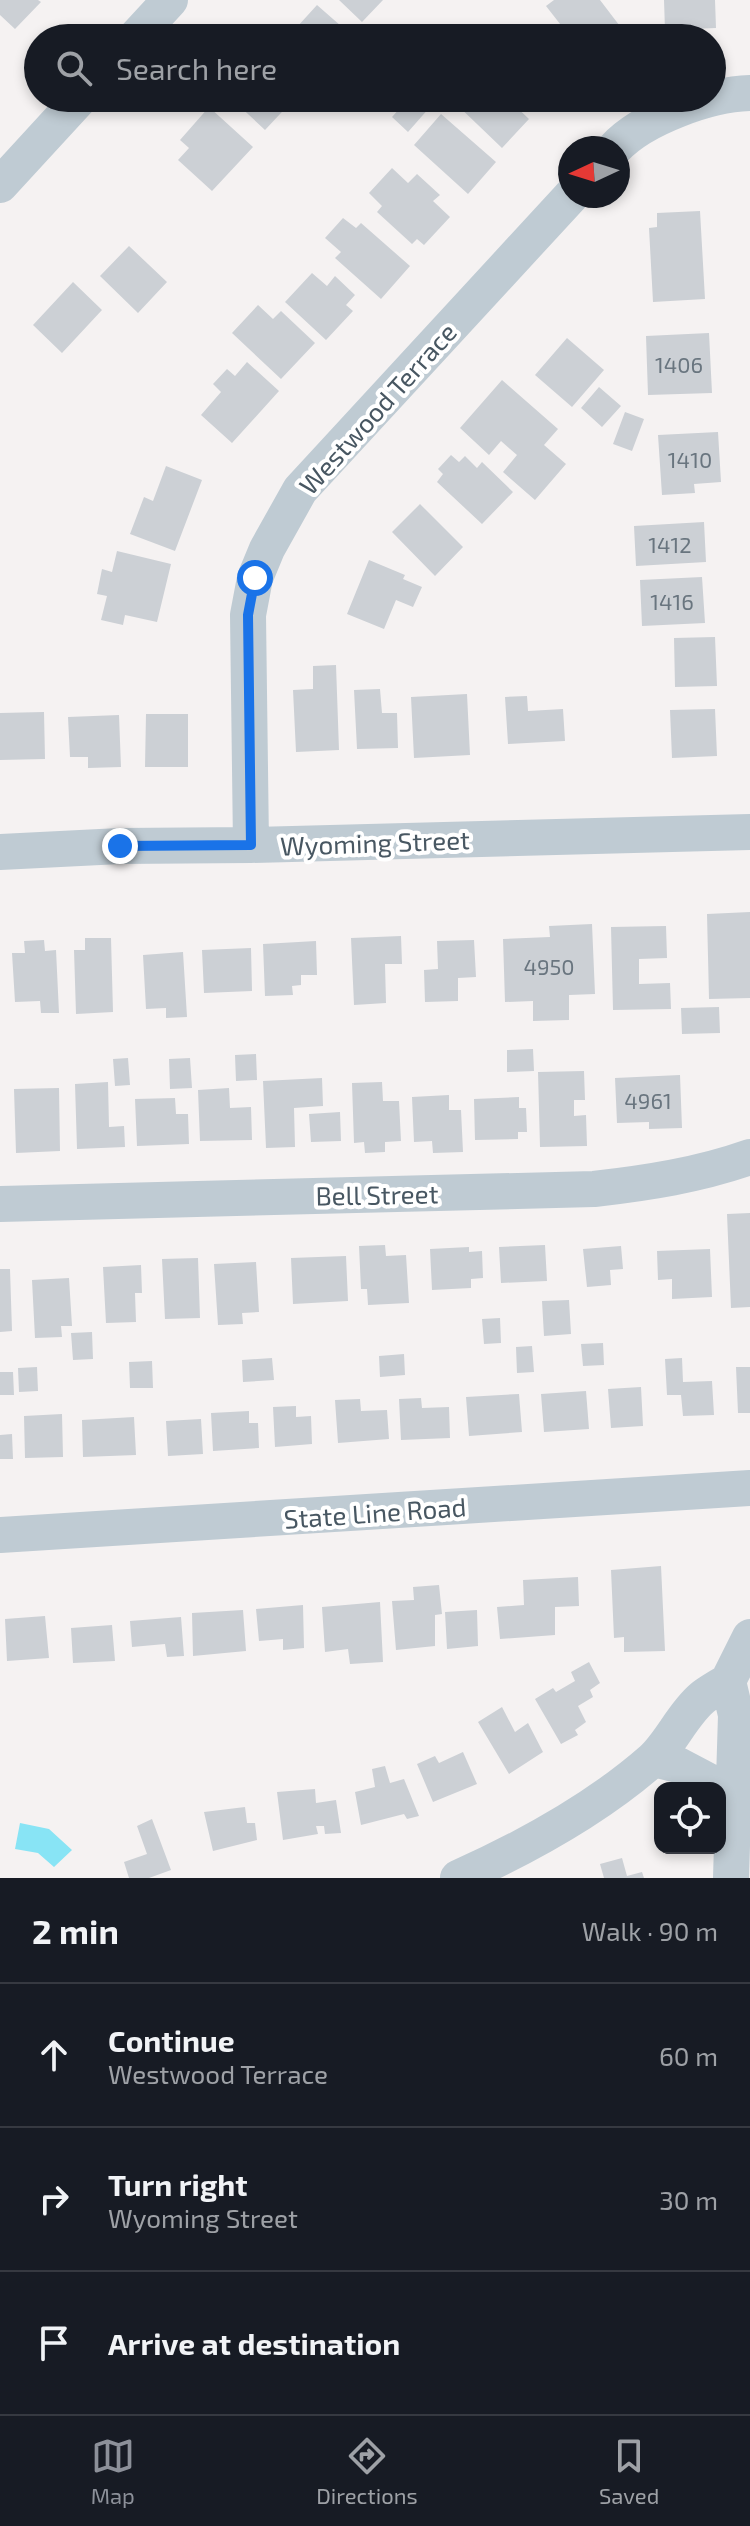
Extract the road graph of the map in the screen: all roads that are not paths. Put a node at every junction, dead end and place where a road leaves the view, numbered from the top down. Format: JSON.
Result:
{"nodes":[{"id":1,"x":170,"y":0,"type":"edge"},
{"id":2,"x":148,"y":24,"type":"edge"},
{"id":3,"x":750,"y":93,"type":"edge"},
{"id":4,"x":726,"y":97,"type":"edge"},
{"id":5,"x":67,"y":112,"type":"edge"},
{"id":6,"x":674,"y":112,"type":"edge"},
{"id":7,"x":630,"y":138,"type":"edge"},
{"id":8,"x":0,"y":185,"type":"edge"},
{"id":9,"x":560,"y":208,"type":"edge"},
{"id":10,"x":750,"y":832,"type":"edge"},
{"id":11,"x":251,"y":845,"type":"junction"},
{"id":12,"x":0,"y":852,"type":"edge"},
{"id":13,"x":750,"y":1157,"type":"edge"},
{"id":14,"x":0,"y":1204,"type":"edge"},
{"id":15,"x":750,"y":1488,"type":"edge"},
{"id":16,"x":0,"y":1535,"type":"edge"},
{"id":17,"x":750,"y":1637,"type":"edge"},
{"id":18,"x":728,"y":1681,"type":"junction"},
{"id":19,"x":654,"y":1759,"type":"junction"},
{"id":20,"x":733,"y":1794,"type":"junction"},
{"id":21,"x":458,"y":1878,"type":"edge"},
{"id":22,"x":731,"y":1878,"type":"edge"}],
"edges":[{"from":1,"to":2,"type":"street"},
{"from":3,"to":4,"type":"street"},
{"from":5,"to":8,"type":"street"},
{"from":6,"to":7,"type":"street"},
{"from":9,"to":11,"type":"street","name":"Westwood Terrace"},
{"from":10,"to":11,"type":"street","name":"Wyoming Street"},
{"from":11,"to":12,"type":"street","name":"Wyoming Street"},
{"from":13,"to":14,"type":"street","name":"Bell Street"},
{"from":15,"to":16,"type":"street","name":"State Line Road"},
{"from":17,"to":18,"type":"street"},
{"from":18,"to":19,"type":"street"},
{"from":18,"to":20,"type":"street"},
{"from":19,"to":20,"type":"street"},
{"from":19,"to":21,"type":"street"},
{"from":20,"to":22,"type":"street"}]}
